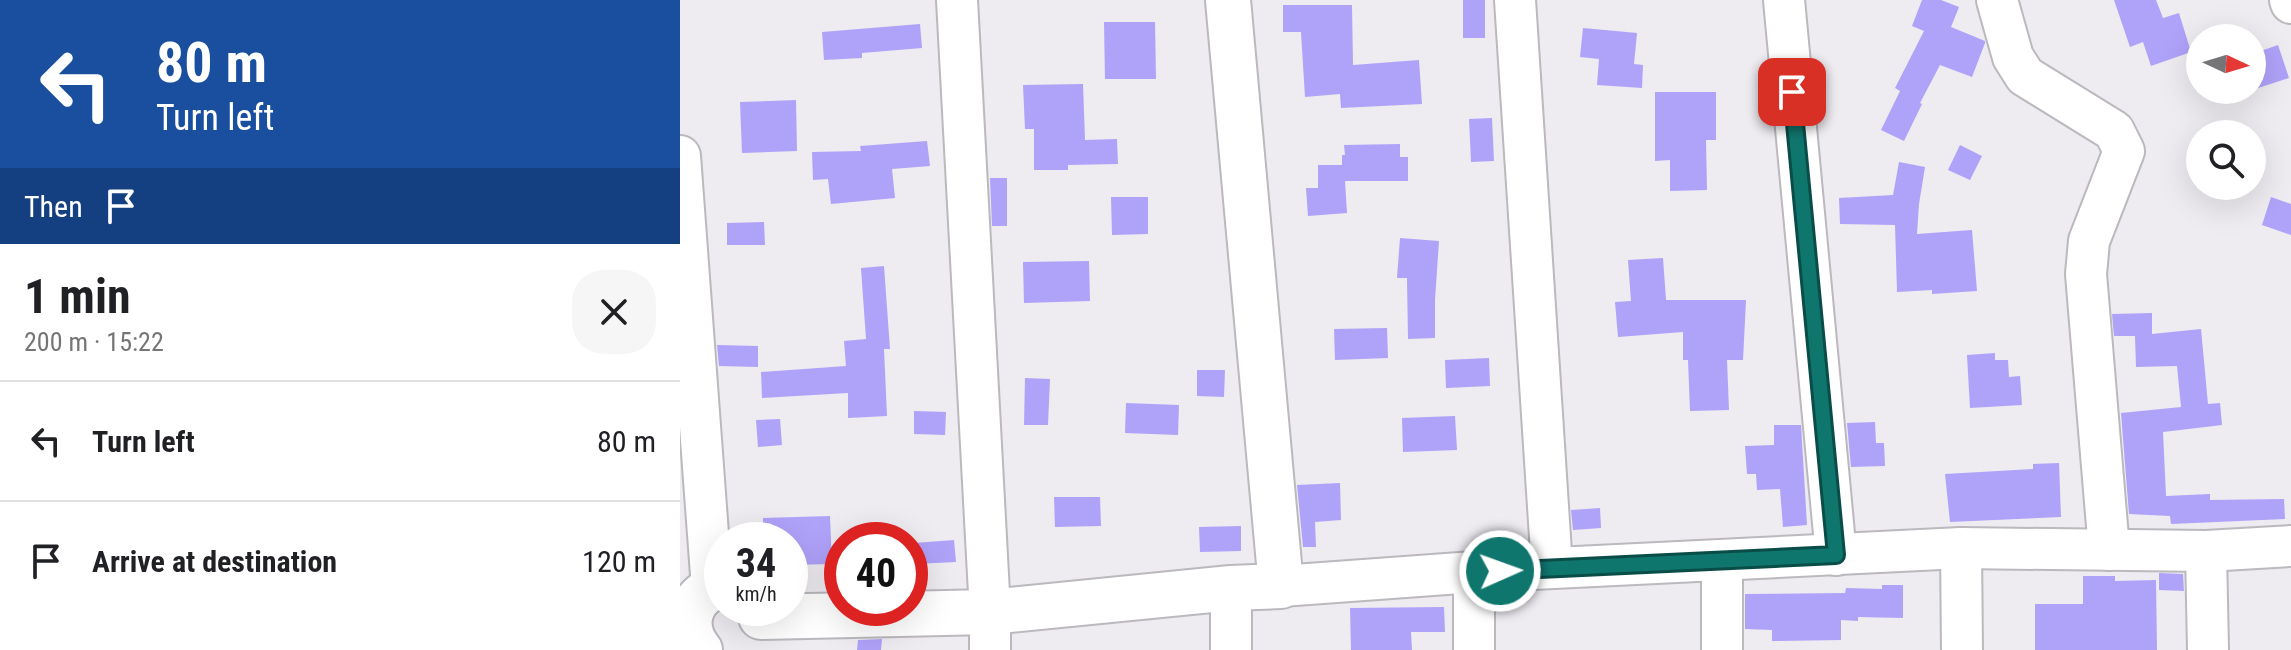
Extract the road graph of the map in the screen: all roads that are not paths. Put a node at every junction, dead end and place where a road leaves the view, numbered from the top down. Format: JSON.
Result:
{"nodes":[{"id":1,"x":957,"y":0,"type":"edge"},
{"id":2,"x":1228,"y":0,"type":"edge"},
{"id":3,"x":1515,"y":0,"type":"edge"},
{"id":4,"x":1784,"y":0,"type":"edge"},
{"id":5,"x":1997,"y":0,"type":"edge"},
{"id":6,"x":680,"y":156,"type":"edge"},
{"id":7,"x":711,"y":522,"type":"edge"},
{"id":8,"x":2291,"y":546,"type":"edge"},
{"id":9,"x":1961,"y":548,"type":"junction"},
{"id":10,"x":2109,"y":550,"type":"junction"},
{"id":11,"x":2206,"y":551,"type":"junction"},
{"id":12,"x":1836,"y":555,"type":"junction"},
{"id":13,"x":1722,"y":561,"type":"junction"},
{"id":14,"x":1552,"y":568,"type":"junction"},
{"id":15,"x":1474,"y":572,"type":"junction"},
{"id":16,"x":1281,"y":586,"type":"junction"},
{"id":17,"x":1231,"y":588,"type":"junction"},
{"id":18,"x":704,"y":592,"type":"edge"},
{"id":19,"x":795,"y":626,"type":"edge"},
{"id":20,"x":990,"y":631,"type":"edge"},
{"id":21,"x":689,"y":637,"type":"edge"},
{"id":22,"x":1231,"y":650,"type":"edge"},
{"id":23,"x":1474,"y":650,"type":"edge"},
{"id":24,"x":1722,"y":650,"type":"edge"},
{"id":25,"x":1962,"y":650,"type":"edge"},
{"id":26,"x":2208,"y":650,"type":"edge"}],
"edges":[{"from":1,"to":20,"type":"street"},
{"from":2,"to":16,"type":"main road"},
{"from":3,"to":14,"type":"street"},
{"from":4,"to":12,"type":"street"},
{"from":5,"to":10,"type":"street"},
{"from":6,"to":7,"type":"street"},
{"from":8,"to":11,"type":"street"},
{"from":9,"to":10,"type":"street"},
{"from":9,"to":12,"type":"street"},
{"from":9,"to":25,"type":"street"},
{"from":10,"to":11,"type":"street"},
{"from":11,"to":26,"type":"street"},
{"from":12,"to":13,"type":"street"},
{"from":13,"to":14,"type":"street"},
{"from":13,"to":24,"type":"street"},
{"from":14,"to":15,"type":"street"},
{"from":15,"to":16,"type":"street"},
{"from":15,"to":23,"type":"street"},
{"from":16,"to":17,"type":"main road"},
{"from":17,"to":20,"type":"main road"},
{"from":17,"to":22,"type":"street"},
{"from":18,"to":21,"type":"main road"},
{"from":19,"to":20,"type":"main road"}]}
